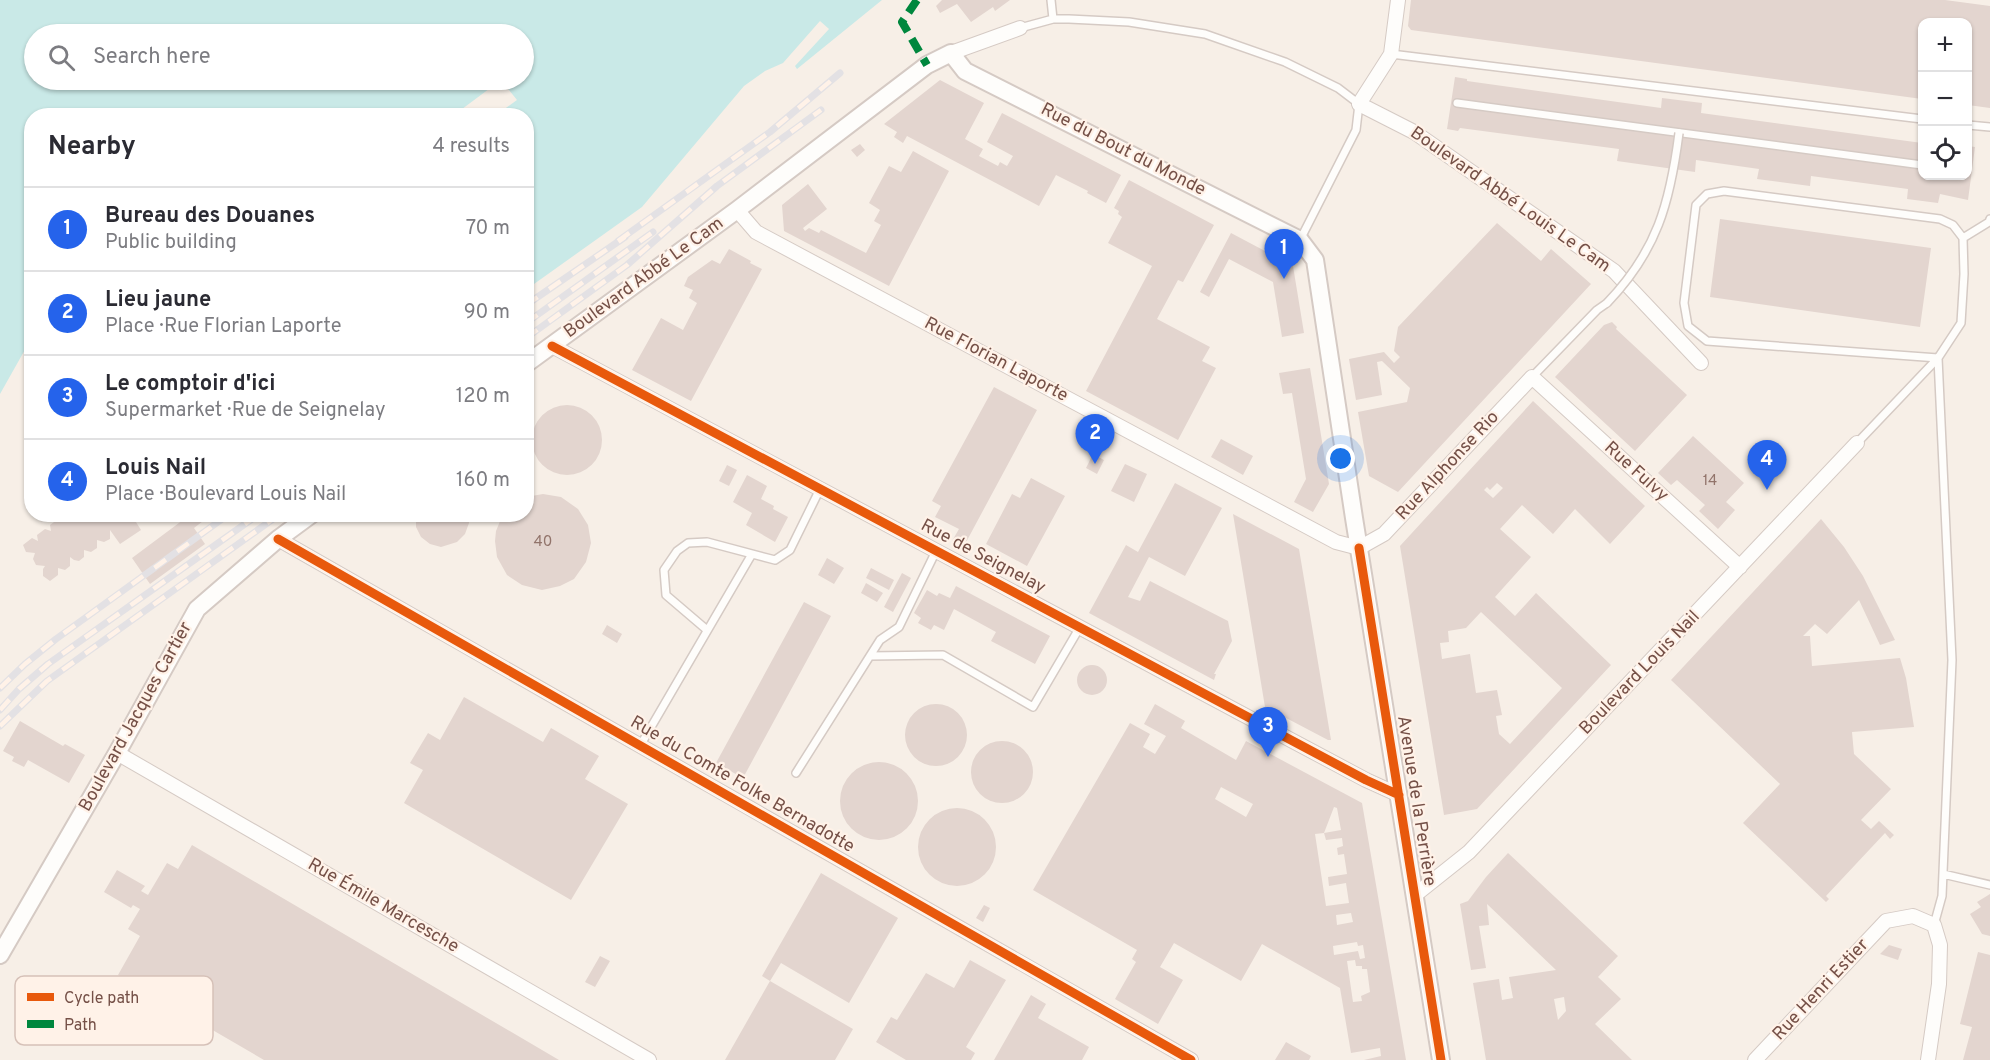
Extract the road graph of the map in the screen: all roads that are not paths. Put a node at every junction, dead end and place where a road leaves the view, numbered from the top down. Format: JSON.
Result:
{"nodes":[{"id":1,"x":1051,"y":0,"type":"edge"},
{"id":2,"x":1398,"y":0,"type":"edge"},
{"id":3,"x":1053,"y":20,"type":"junction"},
{"id":4,"x":1020,"y":28,"type":"joint"},
{"id":5,"x":951,"y":53,"type":"junction"},
{"id":6,"x":1390,"y":54,"type":"junction"},
{"id":7,"x":1457,"y":103,"type":"dead end"},
{"id":8,"x":1359,"y":104,"type":"junction"},
{"id":9,"x":1918,"y":118,"type":"edge"},
{"id":10,"x":1972,"y":125,"type":"edge"},
{"id":11,"x":1990,"y":127,"type":"edge"},
{"id":12,"x":1679,"y":133,"type":"junction"},
{"id":13,"x":1918,"y":164,"type":"edge"},
{"id":14,"x":737,"y":210,"type":"junction"},
{"id":15,"x":1990,"y":219,"type":"edge"},
{"id":16,"x":1963,"y":238,"type":"junction"},
{"id":17,"x":1300,"y":240,"type":"junction"},
{"id":18,"x":552,"y":346,"type":"junction"},
{"id":19,"x":534,"y":358,"type":"edge"},
{"id":20,"x":1938,"y":358,"type":"junction"},
{"id":21,"x":1701,"y":363,"type":"dead end"},
{"id":22,"x":1532,"y":378,"type":"junction"},
{"id":23,"x":1857,"y":443,"type":"joint"},
{"id":24,"x":820,"y":489,"type":"junction"},
{"id":25,"x":301,"y":522,"type":"edge"},
{"id":26,"x":278,"y":539,"type":"junction"},
{"id":27,"x":1359,"y":548,"type":"junction"},
{"id":28,"x":936,"y":551,"type":"junction"},
{"id":29,"x":752,"y":554,"type":"junction"},
{"id":30,"x":1740,"y":567,"type":"junction"},
{"id":31,"x":1080,"y":627,"type":"junction"},
{"id":32,"x":707,"y":630,"type":"junction"},
{"id":33,"x":870,"y":656,"type":"junction"},
{"id":34,"x":640,"y":746,"type":"junction"},
{"id":35,"x":117,"y":753,"type":"junction"},
{"id":36,"x":796,"y":773,"type":"dead end"},
{"id":37,"x":1398,"y":795,"type":"junction"},
{"id":38,"x":1942,"y":874,"type":"junction"},
{"id":39,"x":1990,"y":885,"type":"edge"},
{"id":40,"x":1414,"y":895,"type":"junction"},
{"id":41,"x":1934,"y":926,"type":"junction"},
{"id":42,"x":0,"y":955,"type":"edge"},
{"id":43,"x":649,"y":1060,"type":"edge"},
{"id":44,"x":1191,"y":1060,"type":"edge"},
{"id":45,"x":1441,"y":1060,"type":"edge"},
{"id":46,"x":1755,"y":1060,"type":"edge"},
{"id":47,"x":1928,"y":1060,"type":"edge"}],
"edges":[{"from":1,"to":3,"type":"lane"},
{"from":2,"to":6,"type":"street"},
{"from":3,"to":4,"type":"lane","name":"Boulevard Abbé Louis Le Cam"},
{"from":3,"to":8,"type":"lane","name":"Boulevard Abbé Louis Le Cam"},
{"from":4,"to":5,"type":"street","name":"Boulevard Abbé Louis Le Cam"},
{"from":5,"to":14,"type":"street","name":"Boulevard Abbé Louis Le Cam"},
{"from":5,"to":17,"type":"street","name":"Rue du Bout du Monde"},
{"from":6,"to":8,"type":"street"},
{"from":6,"to":9,"type":"lane"},
{"from":7,"to":12,"type":"lane"},
{"from":8,"to":17,"type":"lane"},
{"from":8,"to":21,"type":"street","name":"Boulevard Abbé Louis Le Cam"},
{"from":10,"to":11,"type":"lane"},
{"from":12,"to":13,"type":"lane"},
{"from":12,"to":22,"type":"lane","bridge":true},
{"from":14,"to":18,"type":"street","name":"Boulevard Abbé Le Cam"},
{"from":14,"to":27,"type":"street","name":"Rue Florian Laporte"},
{"from":15,"to":16,"type":"lane"},
{"from":16,"to":20,"type":"lane"},
{"from":16,"to":20,"type":"lane"},
{"from":17,"to":27,"type":"street","name":"Avenue de la Perrière"},
{"from":18,"to":19,"type":"street"},
{"from":18,"to":24,"type":"street","name":"Rue de Seignelay"},
{"from":20,"to":23,"type":"lane"},
{"from":20,"to":38,"type":"lane"},
{"from":22,"to":27,"type":"street","name":"Rue Alphonse Rio"},
{"from":22,"to":30,"type":"street","name":"Rue Fulvy"},
{"from":23,"to":30,"type":"street","name":"Boulevard Louis Nail"},
{"from":24,"to":28,"type":"street","name":"Rue de Seignelay"},
{"from":24,"to":29,"type":"lane"},
{"from":25,"to":26,"type":"street","name":"Boulevard Jacques Cartier"},
{"from":26,"to":34,"type":"street","name":"Rue du Comte Folke Bernadotte"},
{"from":26,"to":35,"type":"street","name":"Boulevard Jacques Cartier"},
{"from":27,"to":37,"type":"street","name":"Avenue de la Perrière"},
{"from":28,"to":31,"type":"street","name":"Rue de Seignelay"},
{"from":28,"to":33,"type":"lane"},
{"from":29,"to":32,"type":"lane"},
{"from":29,"to":32,"type":"lane"},
{"from":30,"to":40,"type":"street","name":"Boulevard Louis Nail"},
{"from":31,"to":33,"type":"lane"},
{"from":31,"to":37,"type":"street","name":"Rue de Seignelay"},
{"from":32,"to":34,"type":"lane"},
{"from":33,"to":36,"type":"lane"},
{"from":34,"to":44,"type":"street","name":"Rue du Comte Folke Bernadotte"},
{"from":35,"to":42,"type":"street","name":"Boulevard Jacques Cartier"},
{"from":35,"to":43,"type":"street","name":"Rue Émile Marcesche"},
{"from":37,"to":40,"type":"street","name":"Avenue de la Perrière"},
{"from":38,"to":39,"type":"lane"},
{"from":38,"to":41,"type":"lane"},
{"from":40,"to":45,"type":"street","name":"Avenue de la Perrière"},
{"from":41,"to":46,"type":"street","name":"Rue Henri Estier"},
{"from":41,"to":47,"type":"street"}]}
